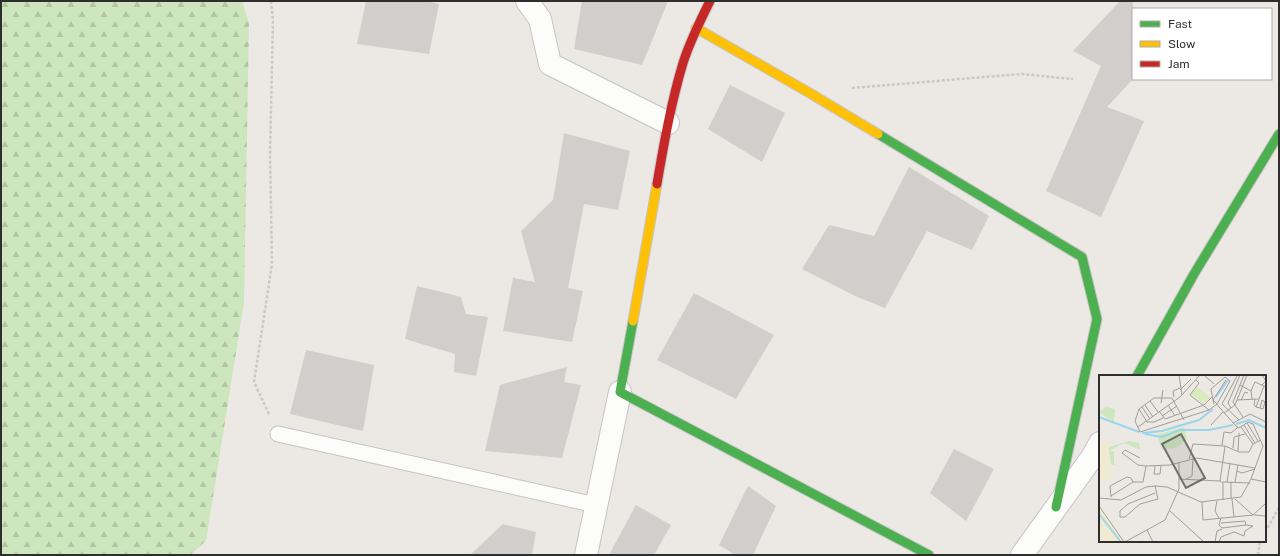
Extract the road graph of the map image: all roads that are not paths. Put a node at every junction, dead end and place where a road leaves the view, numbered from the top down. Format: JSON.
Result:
{"nodes":[{"id":1,"x":526,"y":1,"type":"edge"},
{"id":2,"x":710,"y":1,"type":"edge"},
{"id":3,"x":696,"y":28,"type":"junction"},
{"id":4,"x":668,"y":123,"type":"junction"},
{"id":5,"x":1279,"y":134,"type":"edge"},
{"id":6,"x":1138,"y":375,"type":"edge"},
{"id":7,"x":620,"y":392,"type":"junction"},
{"id":8,"x":278,"y":434,"type":"road end"},
{"id":9,"x":1099,"y":445,"type":"edge"},
{"id":10,"x":596,"y":505,"type":"junction"},
{"id":11,"x":1056,"y":506,"type":"junction"},
{"id":12,"x":586,"y":555,"type":"edge"},
{"id":13,"x":929,"y":555,"type":"edge"},
{"id":14,"x":1022,"y":555,"type":"edge"}],
"edges":[{"from":1,"to":4,"type":"street"},
{"from":2,"to":3,"type":"street"},
{"from":3,"to":4,"type":"street"},
{"from":3,"to":11,"type":"street"},
{"from":4,"to":7,"type":"street"},
{"from":5,"to":6,"type":"street"},
{"from":7,"to":10,"type":"street"},
{"from":7,"to":13,"type":"street"},
{"from":8,"to":10,"type":"lane"},
{"from":9,"to":11,"type":"street"},
{"from":10,"to":12,"type":"street"},
{"from":11,"to":14,"type":"street"}]}
